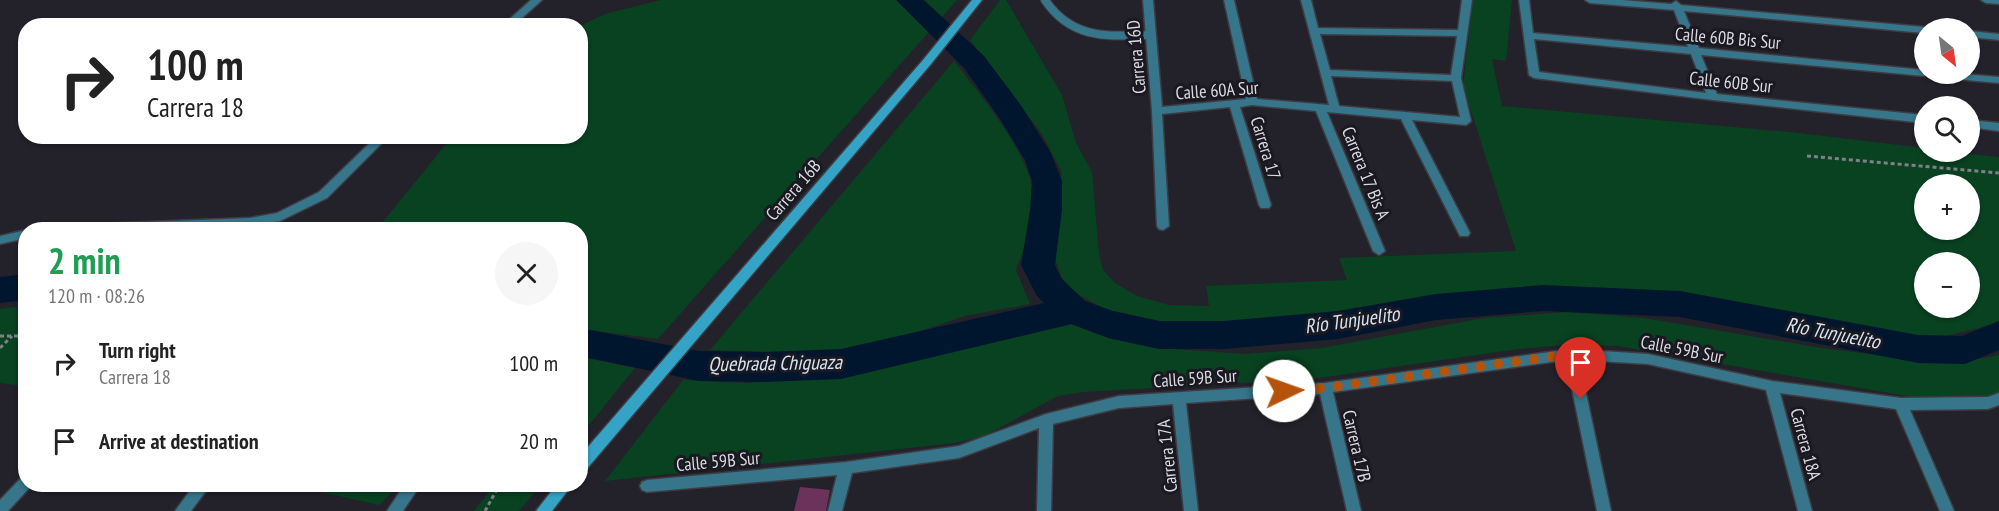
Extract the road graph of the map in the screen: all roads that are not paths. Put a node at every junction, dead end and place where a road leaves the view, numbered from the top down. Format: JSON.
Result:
{"nodes":[{"id":1,"x":537,"y":0,"type":"edge"},
{"id":2,"x":1045,"y":0,"type":"edge"},
{"id":3,"x":1148,"y":0,"type":"edge"},
{"id":4,"x":1229,"y":0,"type":"edge"},
{"id":5,"x":1306,"y":0,"type":"edge"},
{"id":6,"x":1467,"y":0,"type":"edge"},
{"id":7,"x":1524,"y":0,"type":"edge"},
{"id":8,"x":1590,"y":0,"type":"edge"},
{"id":9,"x":1986,"y":0,"type":"edge"},
{"id":10,"x":1999,"y":1,"type":"edge"},
{"id":11,"x":975,"y":3,"type":"edge"},
{"id":12,"x":1676,"y":4,"type":"edge"},
{"id":13,"x":516,"y":18,"type":"edge"},
{"id":14,"x":1914,"y":29,"type":"edge"},
{"id":15,"x":1314,"y":31,"type":"junction"},
{"id":16,"x":1463,"y":33,"type":"junction"},
{"id":17,"x":1151,"y":35,"type":"junction"},
{"id":18,"x":1528,"y":35,"type":"junction"},
{"id":19,"x":1980,"y":35,"type":"edge"},
{"id":20,"x":1999,"y":36,"type":"edge"},
{"id":21,"x":1694,"y":51,"type":"junction"},
{"id":22,"x":1914,"y":72,"type":"edge"},
{"id":23,"x":1326,"y":73,"type":"junction"},
{"id":24,"x":1456,"y":78,"type":"junction"},
{"id":25,"x":1980,"y":78,"type":"edge"},
{"id":26,"x":1999,"y":80,"type":"edge"},
{"id":27,"x":1713,"y":97,"type":"junction"},
{"id":28,"x":1252,"y":102,"type":"junction"},
{"id":29,"x":1234,"y":103,"type":"junction"},
{"id":30,"x":1320,"y":109,"type":"junction"},
{"id":31,"x":1335,"y":110,"type":"junction"},
{"id":32,"x":1157,"y":111,"type":"junction"},
{"id":33,"x":1405,"y":117,"type":"junction"},
{"id":34,"x":1914,"y":118,"type":"edge"},
{"id":35,"x":1980,"y":125,"type":"edge"},
{"id":36,"x":1999,"y":127,"type":"edge"},
{"id":37,"x":376,"y":144,"type":"edge"},
{"id":38,"x":1265,"y":205,"type":"dead end"},
{"id":39,"x":250,"y":222,"type":"edge"},
{"id":40,"x":1163,"y":226,"type":"dead end"},
{"id":41,"x":1464,"y":233,"type":"dead end"},
{"id":42,"x":18,"y":236,"type":"edge"},
{"id":43,"x":0,"y":240,"type":"edge"},
{"id":44,"x":1379,"y":251,"type":"dead end"},
{"id":45,"x":1571,"y":354,"type":"junction"},
{"id":46,"x":1772,"y":386,"type":"junction"},
{"id":47,"x":1325,"y":388,"type":"junction"},
{"id":48,"x":1179,"y":397,"type":"junction"},
{"id":49,"x":1999,"y":399,"type":"edge"},
{"id":50,"x":1901,"y":404,"type":"junction"},
{"id":51,"x":1046,"y":420,"type":"junction"},
{"id":52,"x":588,"y":458,"type":"edge"},
{"id":53,"x":846,"y":468,"type":"junction"},
{"id":54,"x":647,"y":486,"type":"dead end"},
{"id":55,"x":18,"y":491,"type":"edge"},
{"id":56,"x":197,"y":492,"type":"edge"},
{"id":57,"x":408,"y":492,"type":"edge"},
{"id":58,"x":559,"y":492,"type":"edge"},
{"id":59,"x":0,"y":510,"type":"edge"},
{"id":60,"x":182,"y":511,"type":"edge"},
{"id":61,"x":394,"y":511,"type":"edge"},
{"id":62,"x":543,"y":511,"type":"edge"},
{"id":63,"x":835,"y":511,"type":"edge"},
{"id":64,"x":1044,"y":511,"type":"edge"},
{"id":65,"x":1191,"y":511,"type":"edge"},
{"id":66,"x":1354,"y":511,"type":"edge"},
{"id":67,"x":1604,"y":511,"type":"edge"},
{"id":68,"x":1805,"y":511,"type":"edge"},
{"id":69,"x":1947,"y":511,"type":"edge"}],
"edges":[{"from":1,"to":13,"type":"street"},
{"from":2,"to":17,"type":"lane"},
{"from":3,"to":17,"type":"street","name":"Carrera 16D"},
{"from":4,"to":28,"type":"street","name":"Carrera 17"},
{"from":5,"to":15,"type":"street","name":"Carrera 17 Bis A"},
{"from":6,"to":16,"type":"street"},
{"from":7,"to":18,"type":"street"},
{"from":8,"to":12,"type":"street"},
{"from":9,"to":10,"type":"street"},
{"from":11,"to":52,"type":"street","name":"Carrera 16B"},
{"from":12,"to":14,"type":"street"},
{"from":12,"to":21,"type":"street"},
{"from":15,"to":16,"type":"street"},
{"from":15,"to":23,"type":"street","name":"Carrera 17 Bis A"},
{"from":16,"to":24,"type":"street"},
{"from":17,"to":32,"type":"street","name":"Carrera 16D"},
{"from":18,"to":21,"type":"street","name":"Calle 60B Bis Sur"},
{"from":18,"to":27,"type":"street","name":"Calle 60B Sur"},
{"from":19,"to":20,"type":"street"},
{"from":21,"to":22,"type":"street","name":"Calle 60B Bis Sur"},
{"from":21,"to":27,"type":"street"},
{"from":23,"to":24,"type":"street"},
{"from":23,"to":31,"type":"street","name":"Carrera 17 Bis A"},
{"from":24,"to":33,"type":"street","name":"Calle 60A Sur"},
{"from":25,"to":26,"type":"street"},
{"from":27,"to":34,"type":"street","name":"Calle 60B Sur"},
{"from":28,"to":29,"type":"street","name":"Calle 60A Sur"},
{"from":28,"to":30,"type":"street","name":"Calle 60A Sur"},
{"from":29,"to":32,"type":"street","name":"Calle 60A Sur"},
{"from":29,"to":38,"type":"street","name":"Carrera 17"},
{"from":30,"to":31,"type":"street","name":"Calle 60A Sur"},
{"from":30,"to":44,"type":"street","name":"Carrera 17 Bis A"},
{"from":31,"to":33,"type":"street","name":"Calle 60A Sur"},
{"from":32,"to":40,"type":"street","name":"Calle 60A Sur"},
{"from":33,"to":41,"type":"street"},
{"from":35,"to":36,"type":"street"},
{"from":37,"to":39,"type":"street"},
{"from":42,"to":43,"type":"street"},
{"from":45,"to":46,"type":"street","name":"Calle 59B Sur"},
{"from":45,"to":47,"type":"street","name":"Calle 59B Sur"},
{"from":45,"to":67,"type":"street"},
{"from":46,"to":50,"type":"street","name":"Calle 59B Sur"},
{"from":46,"to":68,"type":"street","name":"Carrera 18A"},
{"from":47,"to":48,"type":"street","name":"Calle 59B Sur"},
{"from":47,"to":66,"type":"street","name":"Carrera 17B"},
{"from":48,"to":51,"type":"street","name":"Calle 59B Sur"},
{"from":48,"to":65,"type":"street","name":"Carrera 17A"},
{"from":49,"to":50,"type":"street","name":"Calle 59B Sur"},
{"from":50,"to":69,"type":"street"},
{"from":51,"to":53,"type":"street","name":"Calle 59B Sur"},
{"from":51,"to":64,"type":"street"},
{"from":53,"to":54,"type":"street","name":"Calle 59B Sur"},
{"from":53,"to":63,"type":"street"},
{"from":55,"to":59,"type":"street"},
{"from":56,"to":60,"type":"street"},
{"from":57,"to":61,"type":"street"},
{"from":58,"to":62,"type":"street"}]}
